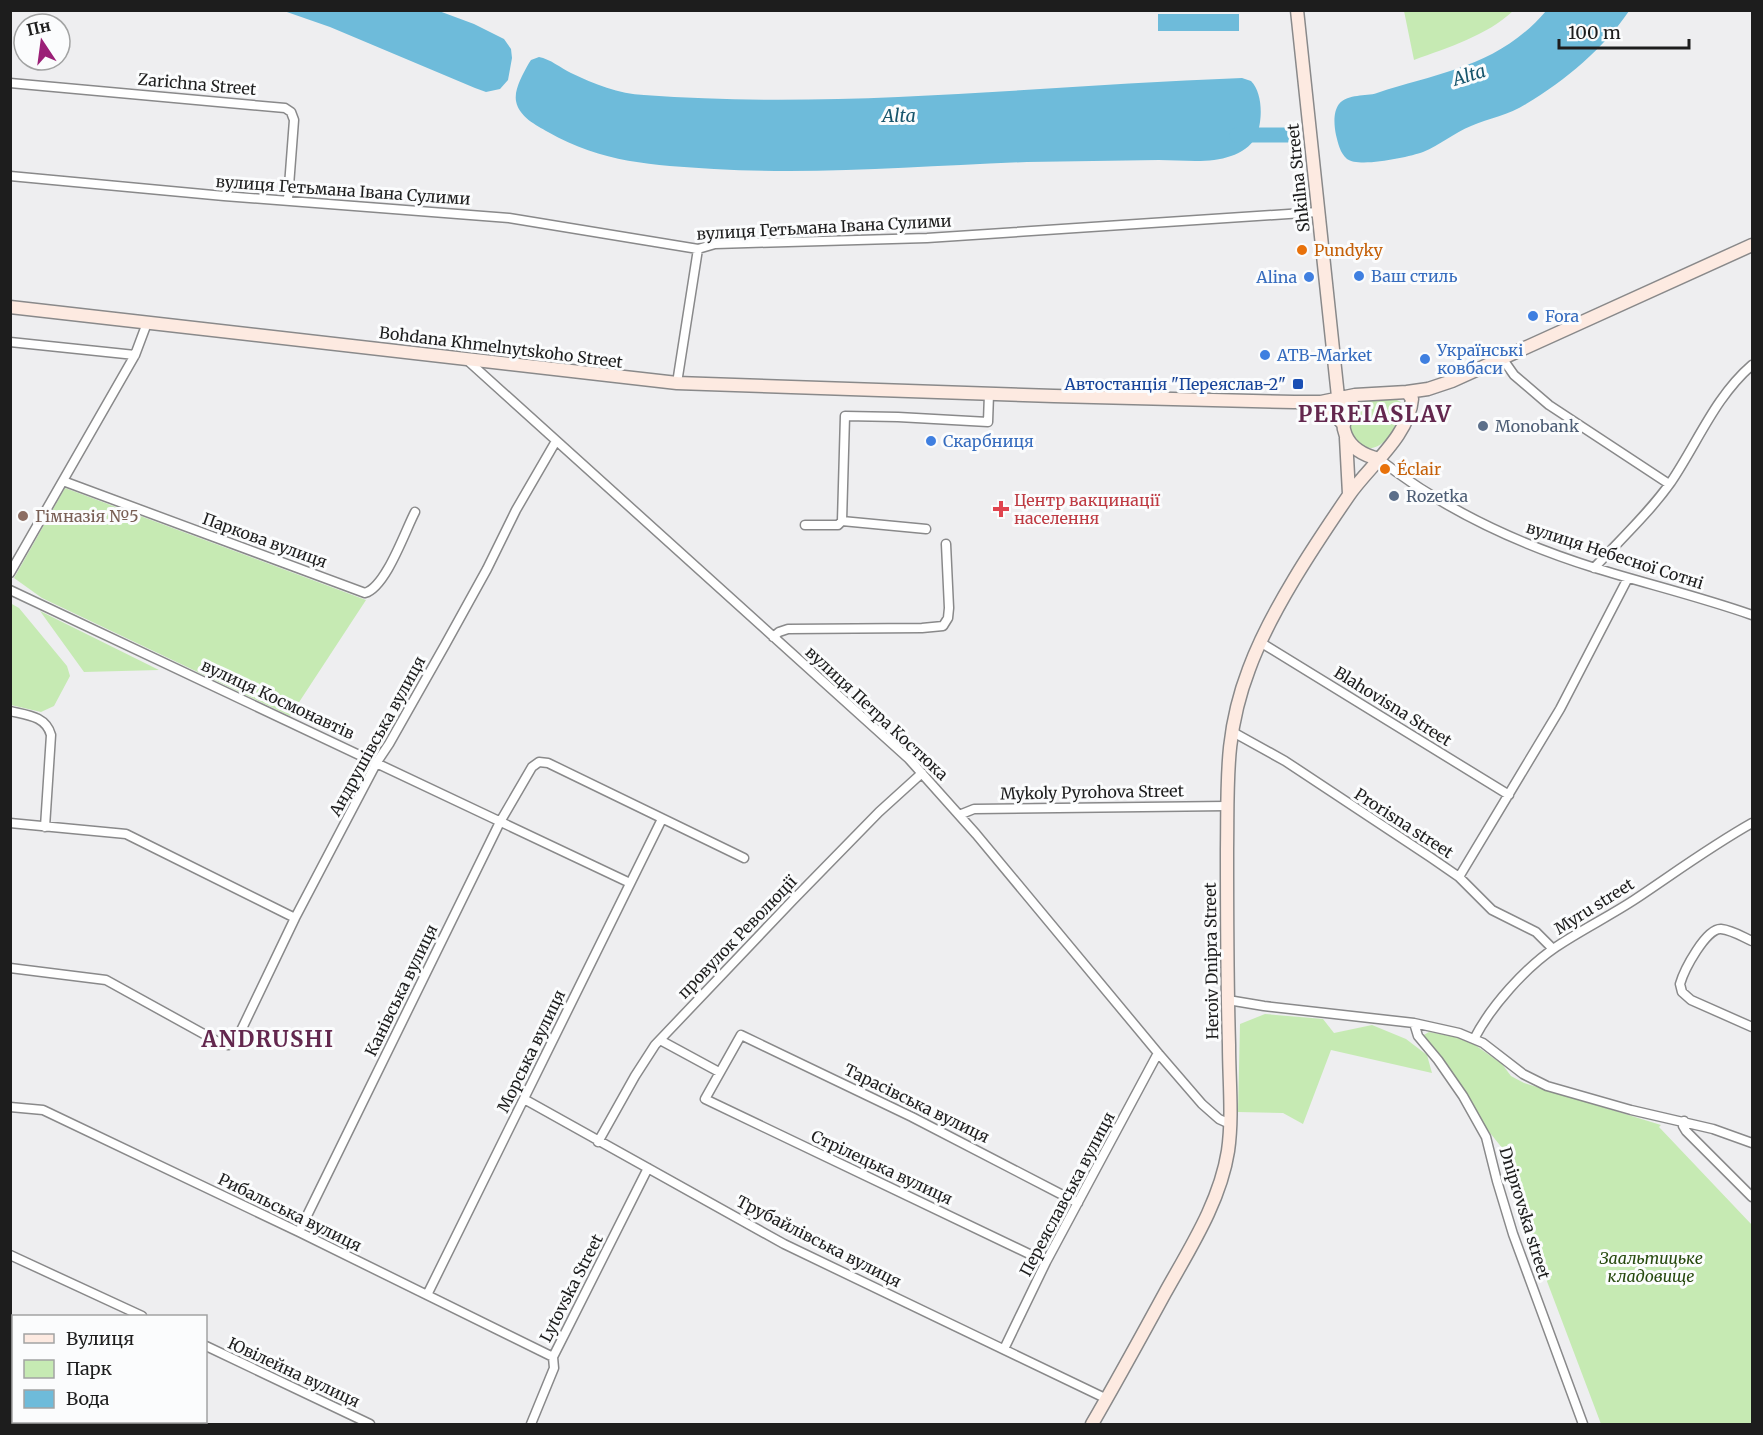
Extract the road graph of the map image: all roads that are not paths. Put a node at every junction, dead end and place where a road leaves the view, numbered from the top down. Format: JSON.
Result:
{"nodes":[{"id":1,"x":1297,"y":10,"type":"edge"},
{"id":2,"x":10,"y":82,"type":"edge"},
{"id":3,"x":10,"y":176,"type":"edge"},
{"id":4,"x":288,"y":199,"type":"junction"},
{"id":5,"x":1318,"y":212,"type":"junction"},
{"id":6,"x":1752,"y":245,"type":"edge"},
{"id":7,"x":698,"y":249,"type":"junction"},
{"id":8,"x":10,"y":307,"type":"edge"},
{"id":9,"x":147,"y":323,"type":"junction"},
{"id":10,"x":10,"y":342,"type":"edge"},
{"id":11,"x":135,"y":355,"type":"junction"},
{"id":12,"x":1502,"y":358,"type":"junction"},
{"id":13,"x":467,"y":360,"type":"junction"},
{"id":14,"x":1752,"y":365,"type":"edge"},
{"id":15,"x":1335,"y":377,"type":"junction"},
{"id":16,"x":677,"y":383,"type":"junction"},
{"id":17,"x":1433,"y":388,"type":"junction"},
{"id":18,"x":1407,"y":392,"type":"junction"},
{"id":19,"x":989,"y":394,"type":"junction"},
{"id":20,"x":1355,"y":395,"type":"junction"},
{"id":21,"x":1338,"y":399,"type":"junction"},
{"id":22,"x":1313,"y":402,"type":"junction"},
{"id":23,"x":1411,"y":411,"type":"junction"},
{"id":24,"x":1345,"y":431,"type":"junction"},
{"id":25,"x":556,"y":441,"type":"junction"},
{"id":26,"x":1379,"y":459,"type":"junction"},
{"id":27,"x":63,"y":481,"type":"junction"},
{"id":28,"x":1669,"y":484,"type":"junction"},
{"id":29,"x":1349,"y":494,"type":"junction"},
{"id":30,"x":415,"y":512,"type":"dead end"},
{"id":31,"x":842,"y":520,"type":"junction"},
{"id":32,"x":805,"y":525,"type":"dead end"},
{"id":33,"x":926,"y":529,"type":"dead end"},
{"id":34,"x":946,"y":544,"type":"dead end"},
{"id":35,"x":1594,"y":568,"type":"junction"},
{"id":36,"x":10,"y":573,"type":"edge"},
{"id":37,"x":1629,"y":578,"type":"junction"},
{"id":38,"x":10,"y":590,"type":"edge"},
{"id":39,"x":1752,"y":615,"type":"edge"},
{"id":40,"x":773,"y":637,"type":"junction"},
{"id":41,"x":1260,"y":642,"type":"junction"},
{"id":42,"x":10,"y":711,"type":"edge"},
{"id":43,"x":1231,"y":730,"type":"junction"},
{"id":44,"x":377,"y":762,"type":"junction"},
{"id":45,"x":922,"y":773,"type":"junction"},
{"id":46,"x":1509,"y":795,"type":"junction"},
{"id":47,"x":1227,"y":806,"type":"junction"},
{"id":48,"x":958,"y":815,"type":"junction"},
{"id":49,"x":662,"y":819,"type":"junction"},
{"id":50,"x":500,"y":822,"type":"junction"},
{"id":51,"x":10,"y":823,"type":"edge"},
{"id":52,"x":1752,"y":823,"type":"edge"},
{"id":53,"x":45,"y":827,"type":"junction"},
{"id":54,"x":744,"y":858,"type":"dead end"},
{"id":55,"x":1459,"y":878,"type":"junction"},
{"id":56,"x":630,"y":883,"type":"junction"},
{"id":57,"x":295,"y":918,"type":"junction"},
{"id":58,"x":1752,"y":941,"type":"edge"},
{"id":59,"x":1553,"y":949,"type":"junction"},
{"id":60,"x":10,"y":968,"type":"edge"},
{"id":61,"x":1228,"y":1000,"type":"junction"},
{"id":62,"x":1414,"y":1023,"type":"junction"},
{"id":63,"x":1752,"y":1027,"type":"edge"},
{"id":64,"x":1474,"y":1039,"type":"junction"},
{"id":65,"x":660,"y":1040,"type":"junction"},
{"id":66,"x":1158,"y":1053,"type":"junction"},
{"id":67,"x":719,"y":1072,"type":"junction"},
{"id":68,"x":524,"y":1099,"type":"junction"},
{"id":69,"x":10,"y":1107,"type":"edge"},
{"id":70,"x":1684,"y":1121,"type":"junction"},
{"id":71,"x":1230,"y":1124,"type":"junction"},
{"id":72,"x":598,"y":1142,"type":"junction"},
{"id":73,"x":1752,"y":1143,"type":"edge"},
{"id":74,"x":648,"y":1168,"type":"junction"},
{"id":75,"x":1752,"y":1197,"type":"edge"},
{"id":76,"x":1078,"y":1203,"type":"junction"},
{"id":77,"x":298,"y":1232,"type":"junction"},
{"id":78,"x":10,"y":1255,"type":"edge"},
{"id":79,"x":1047,"y":1262,"type":"junction"},
{"id":80,"x":427,"y":1295,"type":"junction"},
{"id":81,"x":138,"y":1315,"type":"edge"},
{"id":82,"x":207,"y":1346,"type":"edge"},
{"id":83,"x":1004,"y":1349,"type":"junction"},
{"id":84,"x":553,"y":1357,"type":"junction"},
{"id":85,"x":1107,"y":1399,"type":"junction"},
{"id":86,"x":370,"y":1425,"type":"edge"},
{"id":87,"x":531,"y":1425,"type":"edge"},
{"id":88,"x":1092,"y":1425,"type":"edge"},
{"id":89,"x":1583,"y":1425,"type":"edge"}],
"edges":[{"from":1,"to":5,"type":"main road","name":"Shkilna Street"},
{"from":2,"to":4,"type":"street","name":"Zarichna Street"},
{"from":3,"to":4,"type":"street","name":"вулиця Гетьмана Івана Сулими"},
{"from":4,"to":7,"type":"street","name":"вулиця Гетьмана Івана Сулими"},
{"from":5,"to":7,"type":"street","name":"вулиця Гетьмана Івана Сулими"},
{"from":5,"to":15,"type":"main road","name":"Shkilna Street"},
{"from":6,"to":12,"type":"main road"},
{"from":7,"to":16,"type":"street"},
{"from":8,"to":9,"type":"main road","name":"Bohdana Khmelnytskoho Street"},
{"from":9,"to":11,"type":"street"},
{"from":9,"to":13,"type":"main road","name":"Bohdana Khmelnytskoho Street"},
{"from":10,"to":11,"type":"street"},
{"from":11,"to":27,"type":"street"},
{"from":12,"to":17,"type":"main road"},
{"from":12,"to":28,"type":"street"},
{"from":13,"to":16,"type":"main road","name":"Bohdana Khmelnytskoho Street"},
{"from":13,"to":25,"type":"street","name":"вулиця Петра Костюка"},
{"from":14,"to":28,"type":"street"},
{"from":15,"to":20,"type":"main road"},
{"from":15,"to":21,"type":"main road","name":"Shkilna Street"},
{"from":15,"to":22,"type":"main road"},
{"from":16,"to":19,"type":"main road","name":"Bohdana Khmelnytskoho Street"},
{"from":17,"to":18,"type":"main road"},
{"from":17,"to":23,"type":"main road"},
{"from":18,"to":20,"type":"main road","name":"Bohdana Khmelnytskoho Street"},
{"from":18,"to":23,"type":"main road"},
{"from":19,"to":22,"type":"main road","name":"Bohdana Khmelnytskoho Street"},
{"from":19,"to":31,"type":"street"},
{"from":20,"to":21,"type":"main road","name":"Bohdana Khmelnytskoho Street"},
{"from":20,"to":24,"type":"main road"},
{"from":21,"to":22,"type":"main road","name":"Bohdana Khmelnytskoho Street"},
{"from":21,"to":24,"type":"main road","name":"Shkilna Street"},
{"from":22,"to":24,"type":"main road"},
{"from":23,"to":26,"type":"main road","name":"Heroiv Dnipra Street"},
{"from":24,"to":26,"type":"main road"},
{"from":24,"to":29,"type":"main road"},
{"from":25,"to":40,"type":"street","name":"вулиця Петра Костюка"},
{"from":25,"to":44,"type":"street","name":"Андрушівська вулиця"},
{"from":26,"to":29,"type":"main road","name":"Heroiv Dnipra Street"},
{"from":26,"to":35,"type":"street","name":"вулиця Небесної Сотні"},
{"from":27,"to":30,"type":"street","name":"Паркова вулиця"},
{"from":27,"to":36,"type":"street"},
{"from":28,"to":35,"type":"street"},
{"from":29,"to":41,"type":"main road","name":"Heroiv Dnipra Street"},
{"from":31,"to":32,"type":"street"},
{"from":31,"to":33,"type":"street"},
{"from":34,"to":40,"type":"street"},
{"from":35,"to":37,"type":"street","name":"вулиця Небесної Сотні"},
{"from":37,"to":39,"type":"street","name":"вулиця Небесної Сотні"},
{"from":37,"to":46,"type":"street"},
{"from":38,"to":44,"type":"street","name":"вулиця Космонавтів"},
{"from":40,"to":45,"type":"street","name":"вулиця Петра Костюка"},
{"from":41,"to":43,"type":"main road","name":"Heroiv Dnipra Street"},
{"from":41,"to":46,"type":"street","name":"Blahovisna Street"},
{"from":42,"to":53,"type":"street"},
{"from":43,"to":47,"type":"main road","name":"Heroiv Dnipra Street"},
{"from":43,"to":55,"type":"street","name":"Prorisna street"},
{"from":44,"to":50,"type":"street","name":"вулиця Космонавтів"},
{"from":44,"to":57,"type":"street","name":"Андрушівська вулиця"},
{"from":45,"to":48,"type":"street","name":"вулиця Петра Костюка"},
{"from":45,"to":65,"type":"street","name":"провулок Революції"},
{"from":46,"to":55,"type":"street"},
{"from":47,"to":48,"type":"street","name":"Mykoly Pyrohova Street"},
{"from":47,"to":61,"type":"main road","name":"Heroiv Dnipra Street"},
{"from":48,"to":66,"type":"street","name":"вулиця Петра Костюка"},
{"from":49,"to":50,"type":"street","name":"Канівська вулиця"},
{"from":49,"to":54,"type":"street"},
{"from":49,"to":56,"type":"street","name":"Морська вулиця"},
{"from":50,"to":56,"type":"street","name":"вулиця Космонавтів"},
{"from":50,"to":77,"type":"street","name":"Канівська вулиця"},
{"from":51,"to":53,"type":"street"},
{"from":52,"to":59,"type":"street","name":"Myru street"},
{"from":53,"to":57,"type":"street"},
{"from":55,"to":59,"type":"street","name":"Prorisna street"},
{"from":56,"to":68,"type":"street","name":"Морська вулиця"},
{"from":57,"to":60,"type":"street","name":"Андрушівська вулиця"},
{"from":58,"to":63,"type":"street"},
{"from":59,"to":64,"type":"street","name":"Myru street"},
{"from":61,"to":62,"type":"street"},
{"from":61,"to":71,"type":"main road","name":"Heroiv Dnipra Street"},
{"from":62,"to":64,"type":"street"},
{"from":62,"to":89,"type":"street","name":"Dniprovska street"},
{"from":64,"to":70,"type":"street"},
{"from":65,"to":67,"type":"street"},
{"from":65,"to":72,"type":"street","name":"провулок Революції"},
{"from":66,"to":71,"type":"street","name":"вулиця Петра Костюка"},
{"from":66,"to":76,"type":"street","name":"Переяславська вулиця"},
{"from":67,"to":76,"type":"street","name":"Тарасівська вулиця"},
{"from":67,"to":79,"type":"street","name":"Стрілецька вулиця"},
{"from":68,"to":72,"type":"street","name":"Трубайлівська вулиця"},
{"from":68,"to":80,"type":"street","name":"Морська вулиця"},
{"from":69,"to":77,"type":"street","name":"Рибальська вулиця"},
{"from":70,"to":73,"type":"street"},
{"from":70,"to":75,"type":"street"},
{"from":71,"to":85,"type":"main road","name":"Heroiv Dnipra Street"},
{"from":72,"to":74,"type":"street","name":"Трубайлівська вулиця"},
{"from":74,"to":83,"type":"street","name":"Трубайлівська вулиця"},
{"from":74,"to":84,"type":"street","name":"Lytovska Street"},
{"from":76,"to":79,"type":"street","name":"Переяславська вулиця"},
{"from":77,"to":80,"type":"street","name":"Рибальська вулиця"},
{"from":78,"to":81,"type":"street"},
{"from":79,"to":83,"type":"street","name":"Переяславська вулиця"},
{"from":80,"to":84,"type":"street","name":"Рибальська вулиця"},
{"from":82,"to":86,"type":"street","name":"Ювілейна вулиця"},
{"from":83,"to":85,"type":"street","name":"Трубайлівська вулиця"},
{"from":84,"to":87,"type":"street","name":"Lytovska Street"},
{"from":85,"to":88,"type":"main road","name":"Heroiv Dnipra Street"}]}
